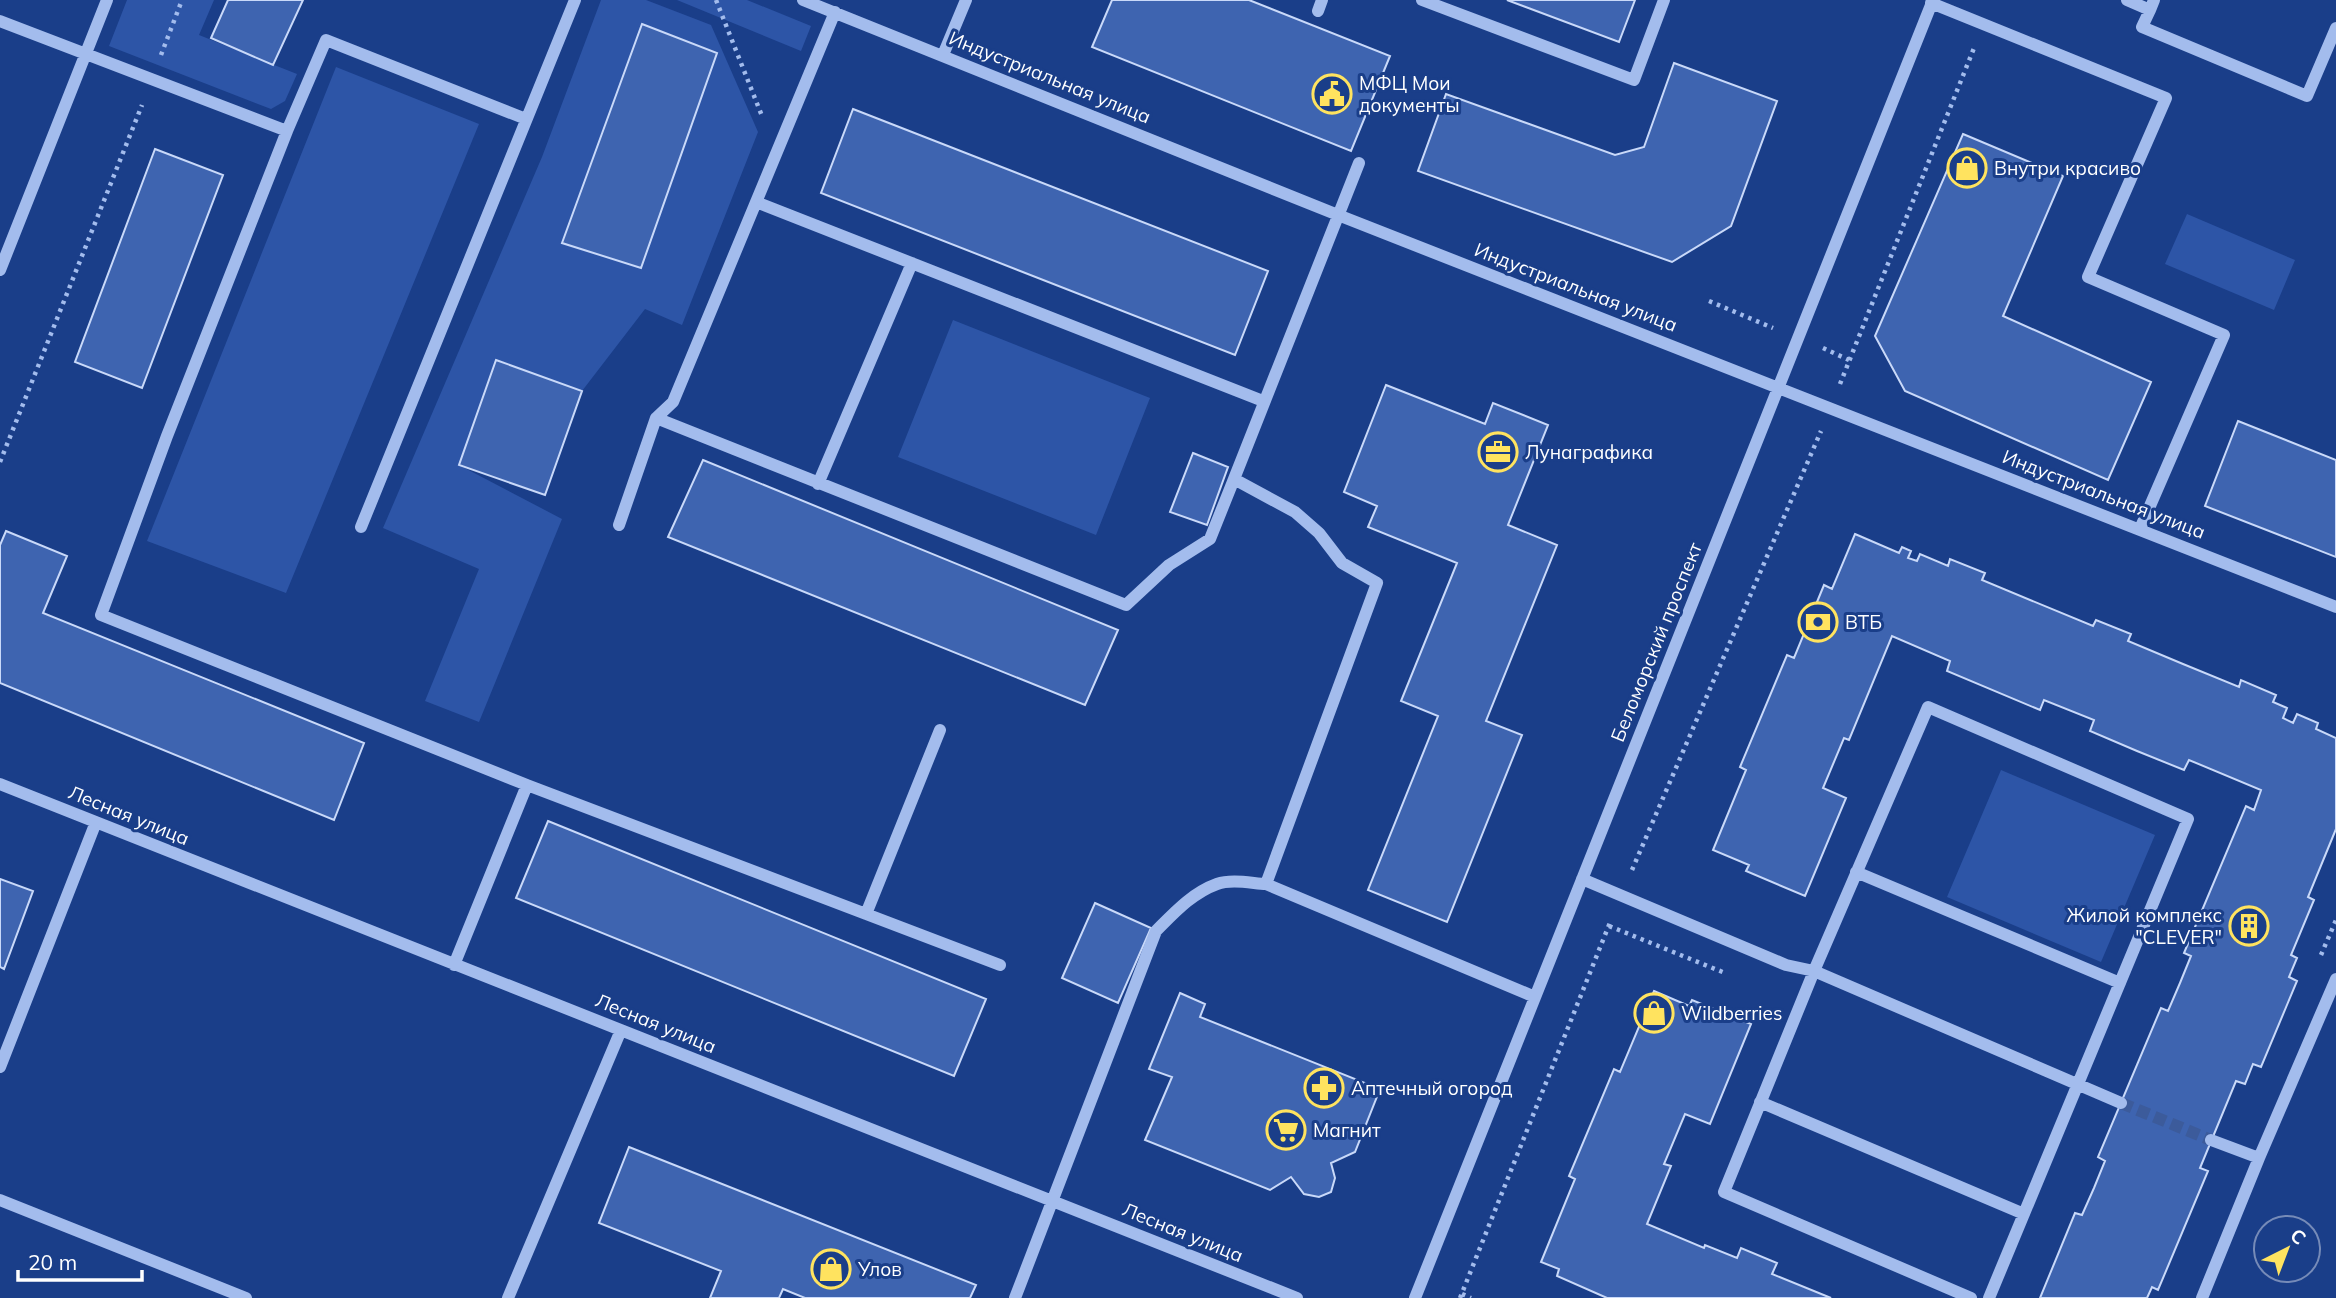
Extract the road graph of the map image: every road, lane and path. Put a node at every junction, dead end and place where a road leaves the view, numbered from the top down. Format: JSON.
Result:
{"nodes":[{"id":1,"x":107,"y":0,"type":"edge"},
{"id":2,"x":182,"y":0,"type":"edge"},
{"id":3,"x":575,"y":0,"type":"edge"},
{"id":4,"x":716,"y":0,"type":"edge"},
{"id":5,"x":803,"y":0,"type":"edge"},
{"id":6,"x":966,"y":0,"type":"edge"},
{"id":7,"x":1422,"y":0,"type":"edge"},
{"id":8,"x":1664,"y":0,"type":"edge"},
{"id":9,"x":2127,"y":0,"type":"edge"},
{"id":10,"x":1932,"y":2,"type":"edge"},
{"id":11,"x":2152,"y":5,"type":"edge"},
{"id":12,"x":835,"y":12,"type":"junction"},
{"id":13,"x":0,"y":21,"type":"edge"},
{"id":14,"x":1983,"y":24,"type":"junction"},
{"id":15,"x":2336,"y":27,"type":"edge"},
{"id":16,"x":85,"y":54,"type":"junction"},
{"id":17,"x":943,"y":55,"type":"junction"},
{"id":18,"x":152,"y":79,"type":"junction"},
{"id":19,"x":526,"y":118,"type":"junction"},
{"id":20,"x":287,"y":131,"type":"junction"},
{"id":21,"x":777,"y":154,"type":"junction"},
{"id":22,"x":1359,"y":163,"type":"dead end"},
{"id":23,"x":756,"y":202,"type":"junction"},
{"id":24,"x":1338,"y":215,"type":"junction"},
{"id":25,"x":912,"y":263,"type":"junction"},
{"id":26,"x":0,"y":270,"type":"edge"},
{"id":27,"x":1709,"y":302,"type":"dead end"},
{"id":28,"x":1758,"y":322,"type":"dead end"},
{"id":29,"x":1817,"y":346,"type":"dead end"},
{"id":30,"x":1849,"y":360,"type":"junction"},
{"id":31,"x":1778,"y":387,"type":"junction"},
{"id":32,"x":1263,"y":401,"type":"junction"},
{"id":33,"x":1830,"y":409,"type":"junction"},
{"id":34,"x":656,"y":418,"type":"junction"},
{"id":35,"x":0,"y":462,"type":"edge"},
{"id":36,"x":1234,"y":479,"type":"junction"},
{"id":37,"x":818,"y":484,"type":"junction"},
{"id":38,"x":619,"y":525,"type":"dead end"},
{"id":39,"x":361,"y":527,"type":"dead end"},
{"id":40,"x":2140,"y":529,"type":"junction"},
{"id":41,"x":2336,"y":607,"type":"edge"},
{"id":42,"x":940,"y":730,"type":"dead end"},
{"id":43,"x":0,"y":784,"type":"edge"},
{"id":44,"x":527,"y":785,"type":"junction"},
{"id":45,"x":96,"y":822,"type":"junction"},
{"id":46,"x":1856,"y":872,"type":"junction"},
{"id":47,"x":1582,"y":879,"type":"junction"},
{"id":48,"x":1266,"y":884,"type":"junction"},
{"id":49,"x":1621,"y":896,"type":"junction"},
{"id":50,"x":866,"y":914,"type":"junction"},
{"id":51,"x":1609,"y":926,"type":"junction"},
{"id":52,"x":454,"y":965,"type":"junction"},
{"id":53,"x":1000,"y":965,"type":"dead end"},
{"id":54,"x":1814,"y":971,"type":"junction"},
{"id":55,"x":1736,"y":977,"type":"dead end"},
{"id":56,"x":2336,"y":979,"type":"edge"},
{"id":57,"x":2120,"y":983,"type":"junction"},
{"id":58,"x":1535,"y":997,"type":"junction"},
{"id":59,"x":621,"y":1030,"type":"junction"},
{"id":60,"x":0,"y":1067,"type":"edge"},
{"id":61,"x":2078,"y":1083,"type":"junction"},
{"id":62,"x":1760,"y":1102,"type":"junction"},
{"id":63,"x":2121,"y":1103,"type":"tunnel mouth"},
{"id":64,"x":2211,"y":1140,"type":"tunnel mouth"},
{"id":65,"x":2259,"y":1158,"type":"junction"},
{"id":66,"x":0,"y":1200,"type":"edge"},
{"id":67,"x":1051,"y":1200,"type":"junction"},
{"id":68,"x":2024,"y":1214,"type":"junction"},
{"id":69,"x":1461,"y":1296,"type":"edge"},
{"id":70,"x":246,"y":1298,"type":"edge"},
{"id":71,"x":508,"y":1298,"type":"edge"},
{"id":72,"x":1015,"y":1298,"type":"edge"},
{"id":73,"x":1297,"y":1298,"type":"edge"},
{"id":74,"x":1415,"y":1298,"type":"edge"},
{"id":75,"x":1471,"y":1298,"type":"edge"},
{"id":76,"x":1971,"y":1298,"type":"edge"},
{"id":77,"x":1989,"y":1298,"type":"edge"},
{"id":78,"x":2202,"y":1298,"type":"edge"}],
"edges":[{"from":1,"to":16,"type":"street"},
{"from":2,"to":18,"type":"path"},
{"from":3,"to":19,"type":"street"},
{"from":4,"to":21,"type":"path"},
{"from":5,"to":12,"type":"street","name":"Индустриальная улица"},
{"from":6,"to":17,"type":"street"},
{"from":7,"to":8,"type":"street"},
{"from":9,"to":11,"type":"street"},
{"from":10,"to":14,"type":"street"},
{"from":10,"to":31,"type":"street","name":"Беломорский проспект"},
{"from":11,"to":15,"type":"street"},
{"from":12,"to":17,"type":"street","name":"Индустриальная улица"},
{"from":12,"to":21,"type":"street"},
{"from":13,"to":16,"type":"street"},
{"from":14,"to":30,"type":"path"},
{"from":14,"to":40,"type":"street"},
{"from":16,"to":18,"type":"street"},
{"from":16,"to":26,"type":"street"},
{"from":17,"to":24,"type":"street","name":"Индустриальная улица"},
{"from":18,"to":20,"type":"street"},
{"from":18,"to":35,"type":"path"},
{"from":19,"to":20,"type":"street"},
{"from":19,"to":39,"type":"street"},
{"from":20,"to":44,"type":"street"},
{"from":21,"to":23,"type":"street"},
{"from":22,"to":24,"type":"street"},
{"from":23,"to":25,"type":"street"},
{"from":23,"to":34,"type":"street"},
{"from":24,"to":31,"type":"street","name":"Индустриальная улица"},
{"from":24,"to":32,"type":"street"},
{"from":25,"to":32,"type":"street"},
{"from":25,"to":37,"type":"street"},
{"from":27,"to":28,"type":"path"},
{"from":29,"to":30,"type":"path"},
{"from":30,"to":33,"type":"path"},
{"from":31,"to":33,"type":"street","name":"Индустриальная улица"},
{"from":31,"to":47,"type":"street","name":"Беломорский проспект"},
{"from":32,"to":36,"type":"street"},
{"from":33,"to":40,"type":"street","name":"Индустриальная улица"},
{"from":33,"to":49,"type":"path"},
{"from":34,"to":37,"type":"street"},
{"from":34,"to":38,"type":"street"},
{"from":36,"to":37,"type":"street"},
{"from":36,"to":48,"type":"street"},
{"from":40,"to":41,"type":"street","name":"Индустриальная улица"},
{"from":42,"to":50,"type":"street"},
{"from":43,"to":45,"type":"street","name":"Лесная улица"},
{"from":44,"to":50,"type":"street"},
{"from":44,"to":52,"type":"street"},
{"from":45,"to":52,"type":"street","name":"Лесная улица"},
{"from":45,"to":60,"type":"street"},
{"from":46,"to":54,"type":"street"},
{"from":46,"to":57,"type":"street"},
{"from":46,"to":57,"type":"street"},
{"from":47,"to":49,"type":"street"},
{"from":47,"to":58,"type":"street","name":"Беломорский проспект"},
{"from":48,"to":58,"type":"street"},
{"from":48,"to":67,"type":"street"},
{"from":49,"to":51,"type":"path"},
{"from":49,"to":54,"type":"street"},
{"from":50,"to":53,"type":"street"},
{"from":51,"to":55,"type":"path"},
{"from":51,"to":69,"type":"path"},
{"from":52,"to":59,"type":"street","name":"Лесная улица"},
{"from":54,"to":61,"type":"street"},
{"from":54,"to":62,"type":"street"},
{"from":56,"to":65,"type":"street"},
{"from":57,"to":61,"type":"street"},
{"from":58,"to":74,"type":"street","name":"Беломорский проспект"},
{"from":59,"to":67,"type":"street","name":"Лесная улица"},
{"from":59,"to":71,"type":"street"},
{"from":61,"to":63,"type":"street"},
{"from":61,"to":68,"type":"street"},
{"from":62,"to":68,"type":"street"},
{"from":62,"to":76,"type":"street"},
{"from":64,"to":65,"type":"street"},
{"from":65,"to":78,"type":"street"},
{"from":66,"to":70,"type":"street"},
{"from":67,"to":72,"type":"street"},
{"from":67,"to":73,"type":"street","name":"Лесная улица"},
{"from":68,"to":77,"type":"street"},
{"from":69,"to":75,"type":"path"}]}
